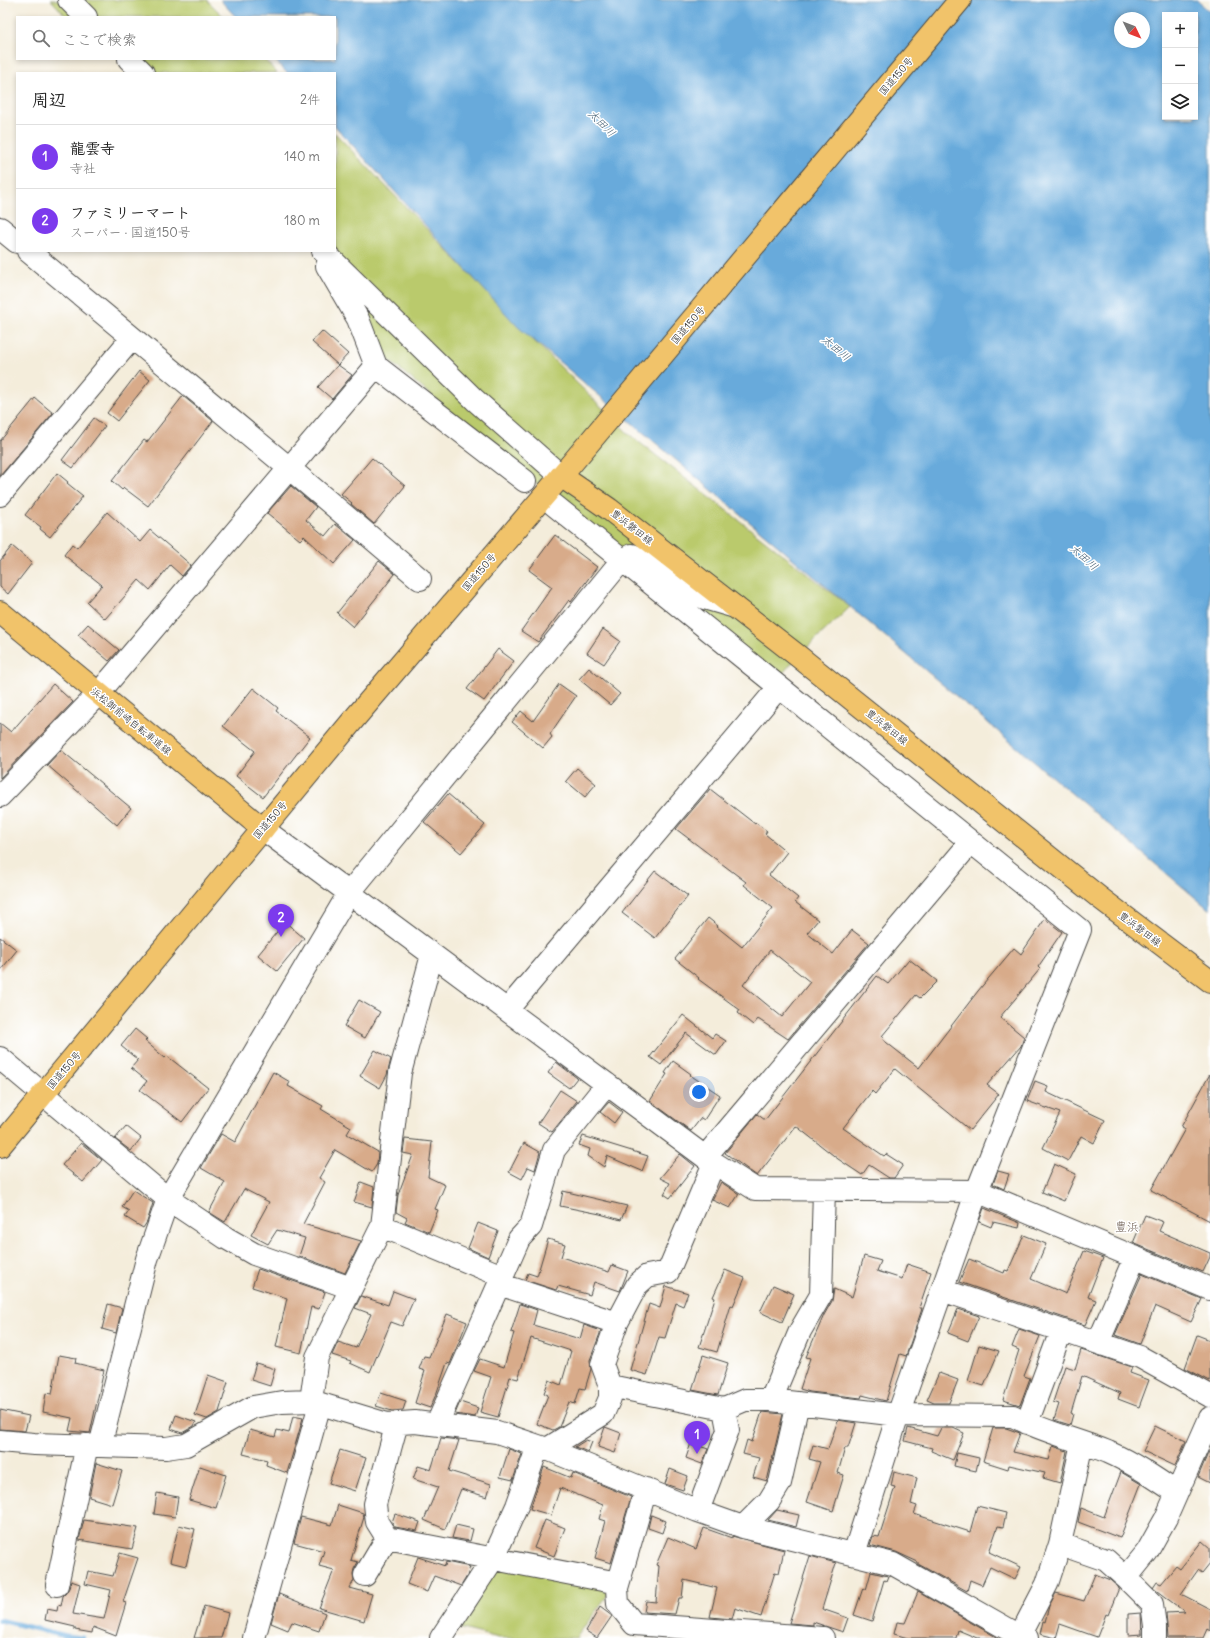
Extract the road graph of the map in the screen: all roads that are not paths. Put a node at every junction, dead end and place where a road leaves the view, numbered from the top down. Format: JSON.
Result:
{"nodes":[{"id":1,"x":69,"y":0,"type":"edge"},
{"id":2,"x":960,"y":0,"type":"edge"},
{"id":3,"x":85,"y":16,"type":"edge"},
{"id":4,"x":130,"y":60,"type":"edge"},
{"id":5,"x":142,"y":72,"type":"edge"},
{"id":6,"x":0,"y":228,"type":"edge"},
{"id":7,"x":16,"y":241,"type":"edge"},
{"id":8,"x":29,"y":252,"type":"edge"},
{"id":9,"x":319,"y":252,"type":"edge"},
{"id":10,"x":324,"y":252,"type":"edge"},
{"id":11,"x":132,"y":338,"type":"junction"},
{"id":12,"x":376,"y":366,"type":"junction"},
{"id":13,"x":289,"y":468,"type":"junction"},
{"id":14,"x":564,"y":473,"type":"junction"},
{"id":15,"x":525,"y":481,"type":"dead end"},
{"id":16,"x":0,"y":496,"type":"edge"},
{"id":17,"x":554,"y":505,"type":"dead end"},
{"id":18,"x":622,"y":560,"type":"junction"},
{"id":19,"x":420,"y":579,"type":"dead end"},
{"id":20,"x":734,"y":606,"type":"junction"},
{"id":21,"x":0,"y":612,"type":"edge"},
{"id":22,"x":779,"y":687,"type":"junction"},
{"id":23,"x":98,"y":694,"type":"junction"},
{"id":24,"x":0,"y":796,"type":"edge"},
{"id":25,"x":263,"y":829,"type":"junction"},
{"id":26,"x":971,"y":842,"type":"junction"},
{"id":27,"x":348,"y":893,"type":"junction"},
{"id":28,"x":432,"y":955,"type":"junction"},
{"id":29,"x":1210,"y":981,"type":"edge"},
{"id":30,"x":507,"y":1010,"type":"junction"},
{"id":31,"x":0,"y":1058,"type":"edge"},
{"id":32,"x":606,"y":1084,"type":"junction"},
{"id":33,"x":43,"y":1094,"type":"junction"},
{"id":34,"x":0,"y":1146,"type":"edge"},
{"id":35,"x":710,"y":1160,"type":"junction"},
{"id":36,"x":824,"y":1190,"type":"junction"},
{"id":37,"x":977,"y":1191,"type":"junction"},
{"id":38,"x":168,"y":1199,"type":"junction"},
{"id":39,"x":382,"y":1226,"type":"junction"},
{"id":40,"x":1134,"y":1257,"type":"junction"},
{"id":41,"x":501,"y":1280,"type":"junction"},
{"id":42,"x":351,"y":1288,"type":"junction"},
{"id":43,"x":1210,"y":1289,"type":"edge"},
{"id":44,"x":942,"y":1290,"type":"junction"},
{"id":45,"x":617,"y":1323,"type":"junction"},
{"id":46,"x":1061,"y":1331,"type":"junction"},
{"id":47,"x":1098,"y":1343,"type":"junction"},
{"id":48,"x":610,"y":1386,"type":"junction"},
{"id":49,"x":1210,"y":1396,"type":"edge"},
{"id":50,"x":770,"y":1400,"type":"junction"},
{"id":51,"x":315,"y":1402,"type":"junction"},
{"id":52,"x":798,"y":1403,"type":"junction"},
{"id":53,"x":724,"y":1409,"type":"junction"},
{"id":54,"x":898,"y":1415,"type":"junction"},
{"id":55,"x":1210,"y":1418,"type":"edge"},
{"id":56,"x":397,"y":1423,"type":"junction"},
{"id":57,"x":1027,"y":1423,"type":"junction"},
{"id":58,"x":437,"y":1424,"type":"junction"},
{"id":59,"x":0,"y":1441,"type":"edge"},
{"id":60,"x":1082,"y":1443,"type":"junction"},
{"id":61,"x":93,"y":1446,"type":"junction"},
{"id":62,"x":543,"y":1447,"type":"junction"},
{"id":63,"x":646,"y":1489,"type":"junction"},
{"id":64,"x":1177,"y":1493,"type":"junction"},
{"id":65,"x":698,"y":1510,"type":"junction"},
{"id":66,"x":743,"y":1526,"type":"junction"},
{"id":67,"x":387,"y":1538,"type":"junction"},
{"id":68,"x":1060,"y":1544,"type":"junction"},
{"id":69,"x":854,"y":1554,"type":"junction"},
{"id":70,"x":493,"y":1559,"type":"junction"},
{"id":71,"x":365,"y":1575,"type":"dead end"},
{"id":72,"x":1126,"y":1578,"type":"junction"},
{"id":73,"x":618,"y":1583,"type":"junction"},
{"id":74,"x":57,"y":1585,"type":"dead end"},
{"id":75,"x":1021,"y":1637,"type":"edge"},
{"id":76,"x":254,"y":1638,"type":"edge"},
{"id":77,"x":441,"y":1638,"type":"edge"},
{"id":78,"x":823,"y":1638,"type":"edge"},
{"id":79,"x":1155,"y":1638,"type":"edge"}],
"edges":[{"from":1,"to":3,"type":"street"},
{"from":2,"to":14,"type":"main road","name":"国道150号"},
{"from":4,"to":5,"type":"street"},
{"from":6,"to":7,"type":"street"},
{"from":8,"to":11,"type":"street"},
{"from":9,"to":12,"type":"street"},
{"from":10,"to":14,"type":"street"},
{"from":11,"to":13,"type":"street"},
{"from":11,"to":16,"type":"street"},
{"from":12,"to":13,"type":"street"},
{"from":12,"to":15,"type":"street"},
{"from":13,"to":19,"type":"street"},
{"from":13,"to":23,"type":"street"},
{"from":14,"to":20,"type":"main road","name":"豊浜磐田線"},
{"from":14,"to":25,"type":"main road","name":"国道150号"},
{"from":17,"to":18,"type":"street"},
{"from":18,"to":20,"type":"street"},
{"from":18,"to":22,"type":"street"},
{"from":18,"to":27,"type":"street"},
{"from":20,"to":29,"type":"main road","name":"豊浜磐田線"},
{"from":21,"to":23,"type":"main road","name":"浜松御前崎自転車道線"},
{"from":22,"to":26,"type":"street"},
{"from":22,"to":30,"type":"street"},
{"from":23,"to":24,"type":"street"},
{"from":23,"to":25,"type":"main road","name":"浜松御前崎自転車道線"},
{"from":25,"to":27,"type":"street"},
{"from":25,"to":33,"type":"main road","name":"国道150号"},
{"from":26,"to":35,"type":"street"},
{"from":26,"to":37,"type":"street"},
{"from":27,"to":28,"type":"street"},
{"from":27,"to":38,"type":"street"},
{"from":28,"to":30,"type":"street"},
{"from":28,"to":39,"type":"street"},
{"from":30,"to":32,"type":"street"},
{"from":31,"to":33,"type":"street"},
{"from":32,"to":35,"type":"street"},
{"from":32,"to":41,"type":"street"},
{"from":33,"to":34,"type":"main road","name":"国道150号"},
{"from":33,"to":38,"type":"street"},
{"from":35,"to":36,"type":"street"},
{"from":35,"to":45,"type":"street"},
{"from":36,"to":37,"type":"street"},
{"from":36,"to":50,"type":"street"},
{"from":37,"to":40,"type":"street"},
{"from":37,"to":44,"type":"street"},
{"from":38,"to":42,"type":"street"},
{"from":38,"to":61,"type":"street"},
{"from":39,"to":41,"type":"street"},
{"from":39,"to":42,"type":"street"},
{"from":40,"to":43,"type":"street"},
{"from":40,"to":47,"type":"street"},
{"from":41,"to":45,"type":"street"},
{"from":41,"to":58,"type":"street"},
{"from":42,"to":51,"type":"street"},
{"from":44,"to":46,"type":"street"},
{"from":44,"to":54,"type":"street"},
{"from":45,"to":48,"type":"street"},
{"from":46,"to":47,"type":"street"},
{"from":46,"to":57,"type":"street"},
{"from":47,"to":49,"type":"street"},
{"from":48,"to":53,"type":"street"},
{"from":48,"to":62,"type":"street"},
{"from":50,"to":52,"type":"street"},
{"from":50,"to":53,"type":"street"},
{"from":51,"to":56,"type":"street"},
{"from":51,"to":61,"type":"street"},
{"from":51,"to":76,"type":"street"},
{"from":52,"to":54,"type":"street"},
{"from":52,"to":66,"type":"street"},
{"from":53,"to":65,"type":"street"},
{"from":54,"to":57,"type":"street"},
{"from":54,"to":69,"type":"street"},
{"from":55,"to":64,"type":"street"},
{"from":56,"to":58,"type":"street"},
{"from":56,"to":67,"type":"street"},
{"from":57,"to":60,"type":"street"},
{"from":58,"to":62,"type":"street"},
{"from":59,"to":61,"type":"street"},
{"from":60,"to":64,"type":"street"},
{"from":60,"to":68,"type":"street"},
{"from":61,"to":74,"type":"street"},
{"from":62,"to":63,"type":"street"},
{"from":62,"to":70,"type":"street"},
{"from":63,"to":65,"type":"street"},
{"from":63,"to":73,"type":"street"},
{"from":64,"to":72,"type":"street"},
{"from":65,"to":66,"type":"street"},
{"from":66,"to":69,"type":"street"},
{"from":67,"to":70,"type":"street"},
{"from":67,"to":71,"type":"street"},
{"from":68,"to":72,"type":"street"},
{"from":68,"to":75,"type":"street"},
{"from":69,"to":75,"type":"street"},
{"from":70,"to":73,"type":"street"},
{"from":70,"to":77,"type":"street"},
{"from":72,"to":79,"type":"street"},
{"from":73,"to":78,"type":"street"}]}
